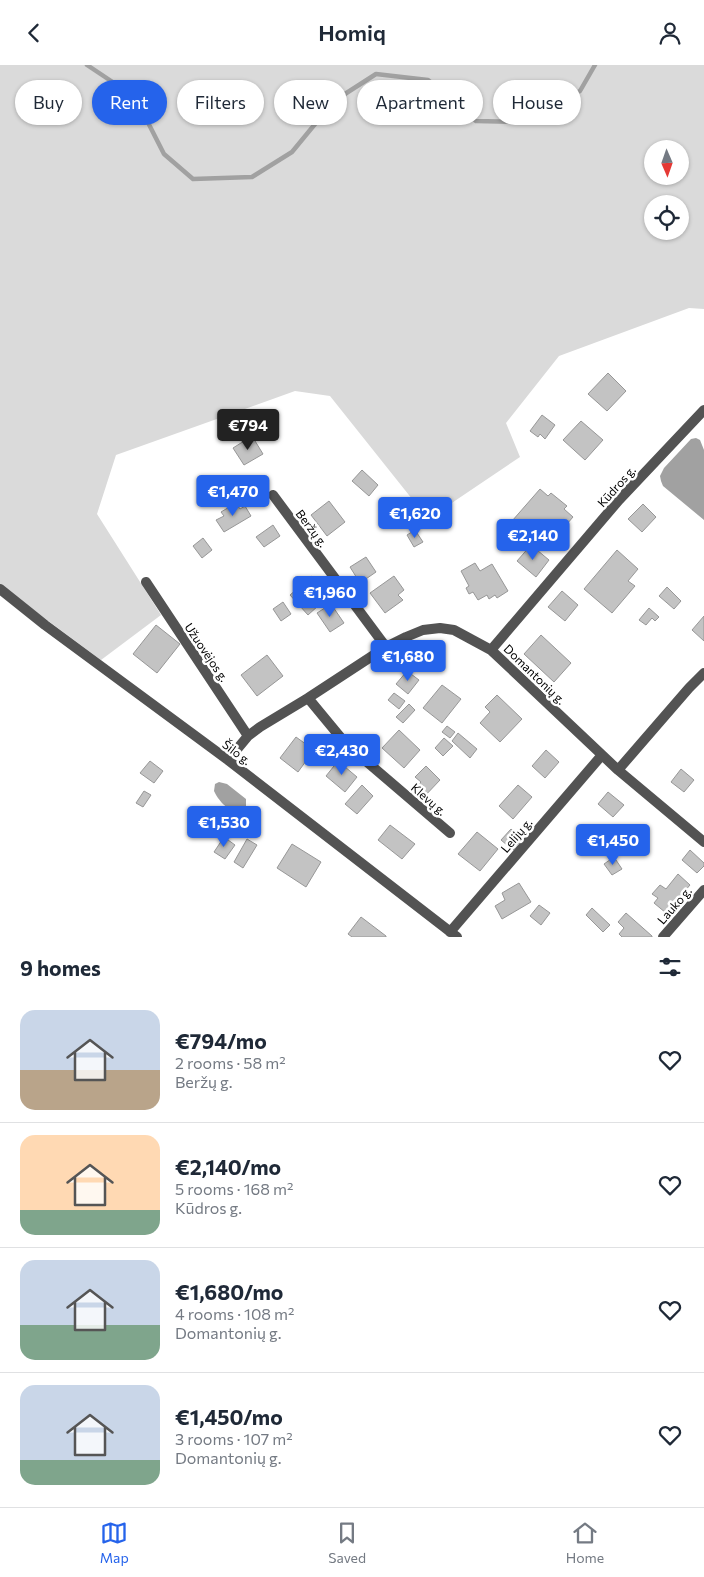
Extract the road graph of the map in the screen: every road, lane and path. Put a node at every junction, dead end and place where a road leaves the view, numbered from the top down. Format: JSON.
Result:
{"nodes":[{"id":1,"x":704,"y":409,"type":"edge"},
{"id":2,"x":272,"y":495,"type":"dead end"},
{"id":3,"x":146,"y":582,"type":"dead end"},
{"id":4,"x":0,"y":589,"type":"edge"},
{"id":5,"x":386,"y":647,"type":"junction"},
{"id":6,"x":491,"y":650,"type":"junction"},
{"id":7,"x":704,"y":673,"type":"edge"},
{"id":8,"x":308,"y":698,"type":"junction"},
{"id":9,"x":248,"y":736,"type":"junction"},
{"id":10,"x":602,"y":755,"type":"junction"},
{"id":11,"x":228,"y":760,"type":"junction"},
{"id":12,"x":618,"y":770,"type":"junction"},
{"id":13,"x":450,"y":833,"type":"dead end"},
{"id":14,"x":704,"y":842,"type":"edge"},
{"id":15,"x":704,"y":890,"type":"edge"},
{"id":16,"x":454,"y":934,"type":"edge"},
{"id":17,"x":663,"y":937,"type":"edge"}],
"edges":[{"from":1,"to":6,"type":"street","name":"Kūdros g."},
{"from":2,"to":5,"type":"street","name":"Beržų g."},
{"from":3,"to":9,"type":"street","name":"Užuovėjos g."},
{"from":4,"to":11,"type":"street","name":"Šilo g."},
{"from":5,"to":6,"type":"street","name":"Domantonių g."},
{"from":5,"to":8,"type":"street","name":"Domantonių g."},
{"from":6,"to":10,"type":"street","name":"Domantonių g."},
{"from":7,"to":12,"type":"street"},
{"from":8,"to":9,"type":"street","name":"Domantonių g."},
{"from":8,"to":13,"type":"street","name":"Klevų g."},
{"from":9,"to":11,"type":"street","name":"Domantonių g."},
{"from":10,"to":12,"type":"street","name":"Domantonių g."},
{"from":10,"to":16,"type":"street","name":"Lelijų g."},
{"from":11,"to":16,"type":"street","name":"Šilo g."},
{"from":12,"to":14,"type":"street","name":"Domantonių g."},
{"from":15,"to":17,"type":"street","name":"Lauko g."}]}
